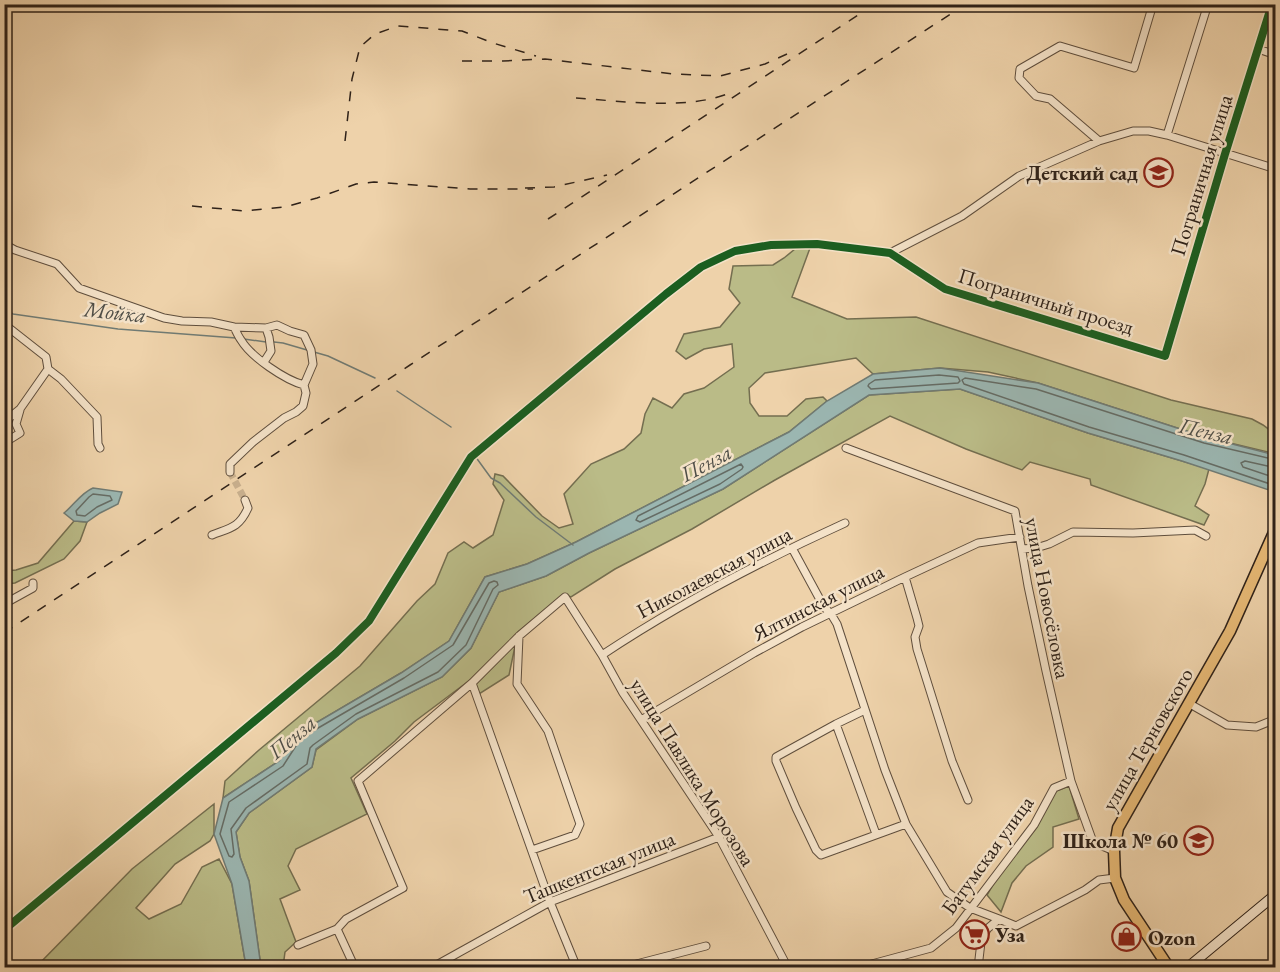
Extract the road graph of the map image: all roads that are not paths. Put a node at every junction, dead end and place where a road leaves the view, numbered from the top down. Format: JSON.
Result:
{"nodes":[{"id":1,"x":1153,"y":4,"type":"edge"},
{"id":2,"x":1208,"y":4,"type":"edge"},
{"id":3,"x":1272,"y":4,"type":"edge"},
{"id":4,"x":1258,"y":49,"type":"junction"},
{"id":5,"x":1275,"y":55,"type":"edge"},
{"id":6,"x":1167,"y":135,"type":"junction"},
{"id":7,"x":1099,"y":141,"type":"junction"},
{"id":8,"x":1225,"y":154,"type":"junction"},
{"id":9,"x":1275,"y":169,"type":"edge"},
{"id":10,"x":4,"y":244,"type":"edge"},
{"id":11,"x":890,"y":253,"type":"junction"},
{"id":12,"x":4,"y":324,"type":"edge"},
{"id":13,"x":234,"y":327,"type":"junction"},
{"id":14,"x":266,"y":328,"type":"junction"},
{"id":15,"x":1165,"y":356,"type":"joint"},
{"id":16,"x":264,"y":362,"type":"junction"},
{"id":17,"x":48,"y":369,"type":"junction"},
{"id":18,"x":304,"y":385,"type":"junction"},
{"id":19,"x":20,"y":409,"type":"junction"},
{"id":20,"x":4,"y":422,"type":"edge"},
{"id":21,"x":4,"y":444,"type":"edge"},
{"id":22,"x":99,"y":448,"type":"dead end"},
{"id":23,"x":846,"y":448,"type":"dead end"},
{"id":24,"x":230,"y":472,"type":"dead end"},
{"id":25,"x":245,"y":500,"type":"dead end"},
{"id":26,"x":845,"y":523,"type":"dead end"},
{"id":27,"x":1275,"y":528,"type":"edge"},
{"id":28,"x":212,"y":535,"type":"dead end"},
{"id":29,"x":1206,"y":536,"type":"dead end"},
{"id":30,"x":1020,"y":537,"type":"junction"},
{"id":31,"x":792,"y":548,"type":"junction"},
{"id":32,"x":1022,"y":549,"type":"junction"},
{"id":33,"x":905,"y":577,"type":"junction"},
{"id":34,"x":33,"y":583,"type":"dead end"},
{"id":35,"x":4,"y":604,"type":"edge"},
{"id":36,"x":831,"y":614,"type":"junction"},
{"id":37,"x":519,"y":636,"type":"junction"},
{"id":38,"x":602,"y":655,"type":"junction"},
{"id":39,"x":472,"y":683,"type":"junction"},
{"id":40,"x":1190,"y":704,"type":"junction"},
{"id":41,"x":865,"y":710,"type":"junction"},
{"id":42,"x":1275,"y":719,"type":"edge"},
{"id":43,"x":641,"y":720,"type":"junction"},
{"id":44,"x":836,"y":724,"type":"junction"},
{"id":45,"x":1071,"y":781,"type":"junction"},
{"id":46,"x":968,"y":800,"type":"dead end"},
{"id":47,"x":906,"y":824,"type":"junction"},
{"id":48,"x":876,"y":834,"type":"junction"},
{"id":49,"x":719,"y":837,"type":"junction"},
{"id":50,"x":532,"y":850,"type":"junction"},
{"id":51,"x":1114,"y":851,"type":"junction"},
{"id":52,"x":1115,"y":878,"type":"junction"},
{"id":53,"x":1275,"y":894,"type":"edge"},
{"id":54,"x":550,"y":902,"type":"junction"},
{"id":55,"x":970,"y":908,"type":"junction"},
{"id":56,"x":999,"y":919,"type":"junction"},
{"id":57,"x":337,"y":929,"type":"junction"},
{"id":58,"x":4,"y":930,"type":"edge"},
{"id":59,"x":298,"y":945,"type":"dead end"},
{"id":60,"x":706,"y":946,"type":"dead end"},
{"id":61,"x":355,"y":968,"type":"edge"},
{"id":62,"x":431,"y":968,"type":"edge"},
{"id":63,"x":577,"y":968,"type":"edge"},
{"id":64,"x":621,"y":968,"type":"edge"},
{"id":65,"x":788,"y":968,"type":"edge"},
{"id":66,"x":857,"y":968,"type":"edge"},
{"id":67,"x":978,"y":968,"type":"edge"},
{"id":68,"x":1169,"y":968,"type":"edge"},
{"id":69,"x":1187,"y":968,"type":"edge"}],
"edges":[{"from":1,"to":7,"type":"street"},
{"from":2,"to":6,"type":"street"},
{"from":3,"to":4,"type":"street","name":"Пограничная улица"},
{"from":4,"to":5,"type":"street"},
{"from":4,"to":8,"type":"street","name":"Пограничная улица"},
{"from":6,"to":7,"type":"street"},
{"from":6,"to":8,"type":"street"},
{"from":7,"to":11,"type":"street"},
{"from":8,"to":9,"type":"street"},
{"from":8,"to":15,"type":"street","name":"Пограничная улица"},
{"from":10,"to":13,"type":"street"},
{"from":11,"to":15,"type":"street","name":"Пограничный проезд"},
{"from":11,"to":58,"type":"street"},
{"from":12,"to":17,"type":"street"},
{"from":13,"to":14,"type":"street"},
{"from":13,"to":16,"type":"street"},
{"from":14,"to":16,"type":"street"},
{"from":14,"to":18,"type":"street"},
{"from":16,"to":18,"type":"street"},
{"from":17,"to":19,"type":"street"},
{"from":17,"to":22,"type":"street"},
{"from":18,"to":24,"type":"street"},
{"from":19,"to":20,"type":"street"},
{"from":19,"to":21,"type":"street"},
{"from":23,"to":30,"type":"street","name":"улица Новосёловка"},
{"from":25,"to":28,"type":"street"},
{"from":26,"to":31,"type":"street","name":"Николаевская улица"},
{"from":27,"to":40,"type":"main road","name":"улица Терновского"},
{"from":29,"to":32,"type":"street"},
{"from":30,"to":32,"type":"street","name":"улица Новосёловка"},
{"from":30,"to":33,"type":"street","name":"Ялтинская улица"},
{"from":31,"to":36,"type":"street"},
{"from":31,"to":38,"type":"street","name":"Николаевская улица"},
{"from":32,"to":45,"type":"street","name":"улица Новосёловка"},
{"from":33,"to":36,"type":"street","name":"Ялтинская улица"},
{"from":33,"to":46,"type":"street"},
{"from":34,"to":35,"type":"street"},
{"from":36,"to":41,"type":"street"},
{"from":36,"to":43,"type":"street","name":"Ялтинская улица"},
{"from":37,"to":38,"type":"street","name":"улица Павлика Морозова"},
{"from":37,"to":39,"type":"street"},
{"from":37,"to":50,"type":"street"},
{"from":38,"to":43,"type":"street","name":"улица Павлика Морозова"},
{"from":39,"to":50,"type":"street"},
{"from":39,"to":57,"type":"street"},
{"from":40,"to":42,"type":"street"},
{"from":40,"to":51,"type":"main road","name":"улица Терновского"},
{"from":41,"to":44,"type":"street"},
{"from":41,"to":47,"type":"street"},
{"from":43,"to":49,"type":"street","name":"улица Павлика Морозова"},
{"from":44,"to":48,"type":"street"},
{"from":44,"to":48,"type":"street"},
{"from":45,"to":51,"type":"street","name":"улица Новосёловка"},
{"from":45,"to":55,"type":"street","name":"Батумская улица"},
{"from":47,"to":48,"type":"street"},
{"from":47,"to":55,"type":"street"},
{"from":49,"to":54,"type":"street","name":"Ташкентская улица"},
{"from":49,"to":65,"type":"street","name":"улица Павлика Морозова"},
{"from":50,"to":54,"type":"street"},
{"from":51,"to":52,"type":"main road","name":"улица Терновского"},
{"from":52,"to":56,"type":"street"},
{"from":52,"to":68,"type":"main road","name":"улица Терновского"},
{"from":53,"to":69,"type":"street"},
{"from":54,"to":62,"type":"street","name":"Ташкентская улица"},
{"from":54,"to":63,"type":"street"},
{"from":55,"to":56,"type":"street"},
{"from":55,"to":66,"type":"street","name":"Батумская улица"},
{"from":56,"to":67,"type":"street"},
{"from":57,"to":59,"type":"street"},
{"from":57,"to":61,"type":"street"},
{"from":60,"to":64,"type":"street"}]}
